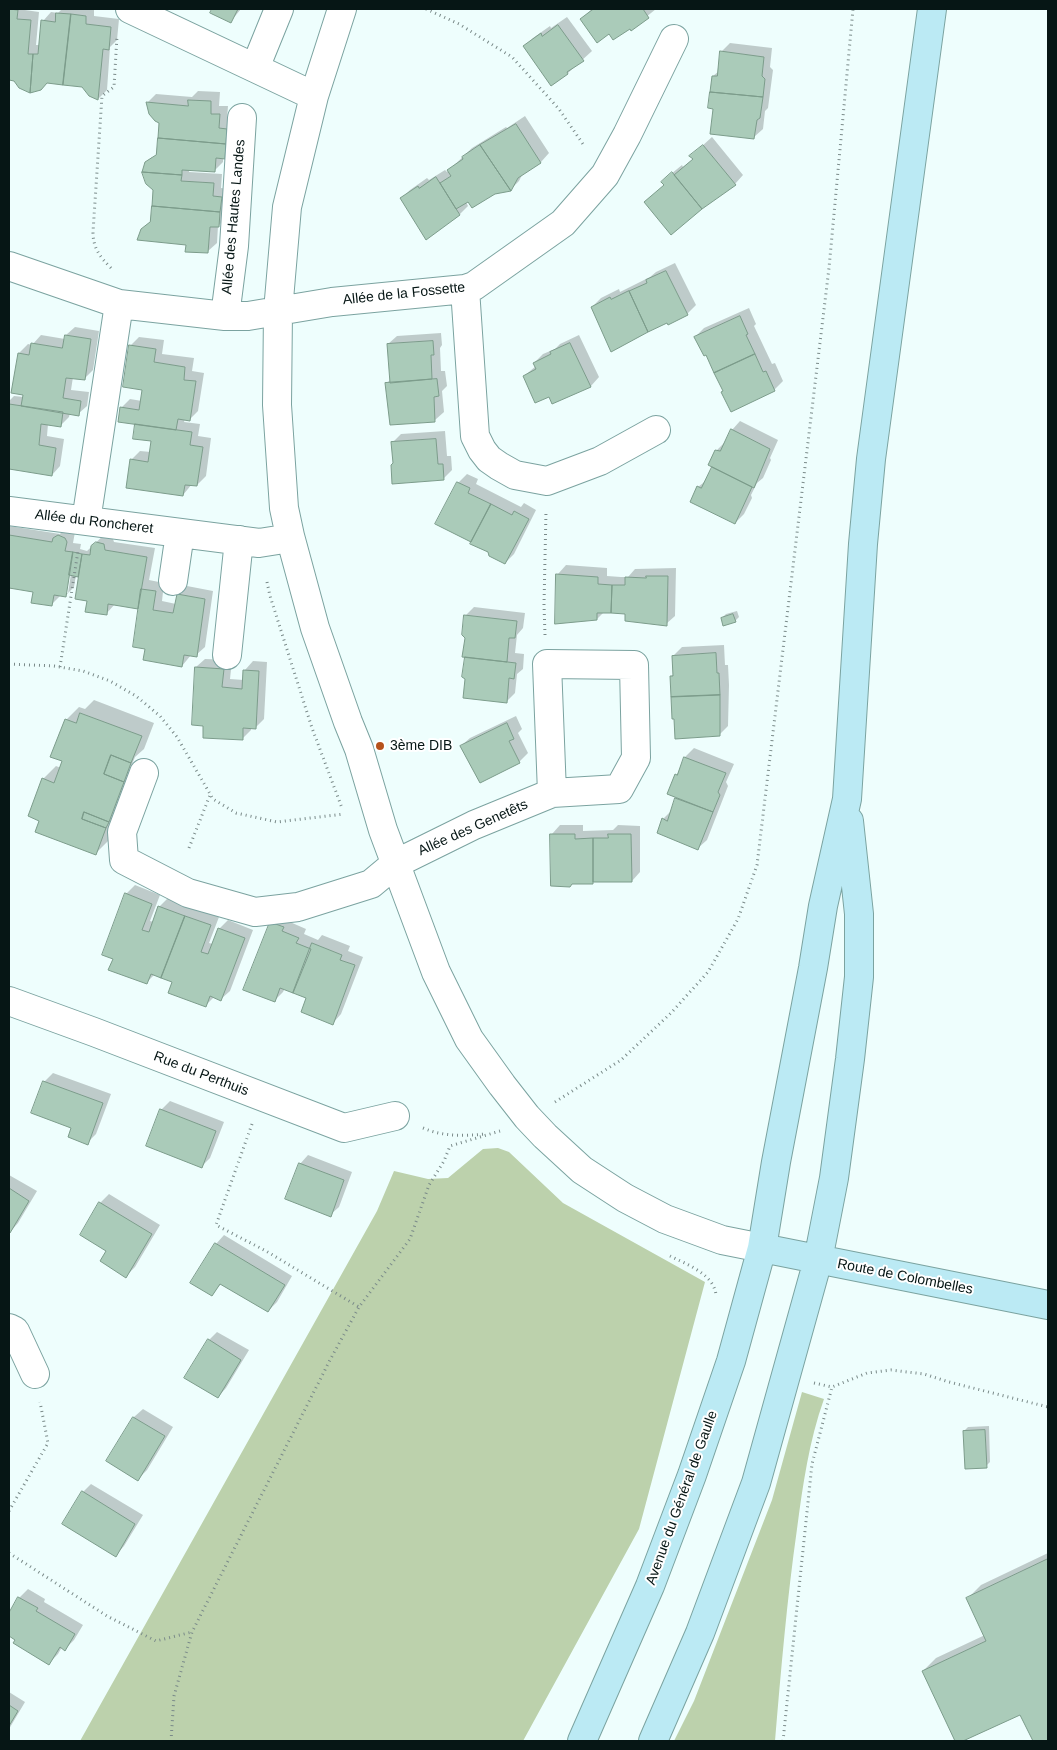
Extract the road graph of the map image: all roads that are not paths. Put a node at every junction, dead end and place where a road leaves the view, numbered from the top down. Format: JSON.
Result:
{"nodes":[{"id":1,"x":130,"y":9,"type":"edge"},
{"id":2,"x":279,"y":9,"type":"edge"},
{"id":3,"x":342,"y":9,"type":"edge"},
{"id":4,"x":932,"y":9,"type":"edge"},
{"id":5,"x":674,"y":39,"type":"dead end"},
{"id":6,"x":255,"y":68,"type":"junction"},
{"id":7,"x":314,"y":96,"type":"junction"},
{"id":8,"x":242,"y":118,"type":"dead end"},
{"id":9,"x":9,"y":266,"type":"edge"},
{"id":10,"x":465,"y":289,"type":"junction"},
{"id":11,"x":119,"y":304,"type":"junction"},
{"id":12,"x":278,"y":311,"type":"junction"},
{"id":13,"x":225,"y":316,"type":"junction"},
{"id":14,"x":656,"y":430,"type":"dead end"},
{"id":15,"x":9,"y":511,"type":"edge"},
{"id":16,"x":84,"y":521,"type":"junction"},
{"id":17,"x":180,"y":533,"type":"junction"},
{"id":18,"x":290,"y":536,"type":"junction"},
{"id":19,"x":239,"y":540,"type":"junction"},
{"id":20,"x":173,"y":581,"type":"dead end"},
{"id":21,"x":227,"y":655,"type":"dead end"},
{"id":22,"x":144,"y":773,"type":"dead end"},
{"id":23,"x":552,"y":793,"type":"junction"},
{"id":24,"x":847,"y":799,"type":"junction"},
{"id":25,"x":395,"y":864,"type":"junction"},
{"id":26,"x":9,"y":1001,"type":"edge"},
{"id":27,"x":395,"y":1116,"type":"road end"},
{"id":28,"x":762,"y":1248,"type":"junction"},
{"id":29,"x":818,"y":1260,"type":"junction"},
{"id":30,"x":1048,"y":1305,"type":"edge"},
{"id":31,"x":9,"y":1328,"type":"edge"},
{"id":32,"x":35,"y":1374,"type":"road end"},
{"id":33,"x":582,"y":1741,"type":"edge"},
{"id":34,"x":652,"y":1741,"type":"edge"}],
"edges":[{"from":1,"to":6,"type":"street"},
{"from":2,"to":6,"type":"street"},
{"from":3,"to":7,"type":"street"},
{"from":4,"to":24,"type":"main road"},
{"from":5,"to":10,"type":"street","name":"Allée de la Fossette"},
{"from":6,"to":7,"type":"street"},
{"from":7,"to":12,"type":"street"},
{"from":8,"to":13,"type":"street","name":"Allée des Hautes Landes"},
{"from":9,"to":11,"type":"street"},
{"from":10,"to":12,"type":"street","name":"Allée de la Fossette"},
{"from":10,"to":14,"type":"street"},
{"from":11,"to":13,"type":"street"},
{"from":11,"to":16,"type":"street"},
{"from":12,"to":13,"type":"street"},
{"from":12,"to":18,"type":"street"},
{"from":15,"to":16,"type":"street","name":"Allée du Roncheret"},
{"from":16,"to":17,"type":"street","name":"Allée du Roncheret"},
{"from":17,"to":19,"type":"street","name":"Allée du Roncheret"},
{"from":17,"to":20,"type":"street"},
{"from":18,"to":19,"type":"street","name":"Allée du Roncheret"},
{"from":18,"to":25,"type":"street"},
{"from":19,"to":21,"type":"street"},
{"from":22,"to":25,"type":"street","name":"Allée des Genetêts"},
{"from":23,"to":23,"type":"street","name":"Allée des Genetêts"},
{"from":23,"to":25,"type":"street","name":"Allée des Genetêts"},
{"from":24,"to":28,"type":"main road","name":"Avenue du Général de Gaulle"},
{"from":24,"to":29,"type":"main road"},
{"from":25,"to":28,"type":"street"},
{"from":26,"to":27,"type":"street","name":"Rue du Perthuis"},
{"from":28,"to":29,"type":"main road","name":"Route de Colombelles"},
{"from":28,"to":33,"type":"main road","name":"Avenue du Général de Gaulle"},
{"from":29,"to":30,"type":"main road","name":"Route de Colombelles"},
{"from":29,"to":34,"type":"main road"},
{"from":31,"to":32,"type":"street"}]}
